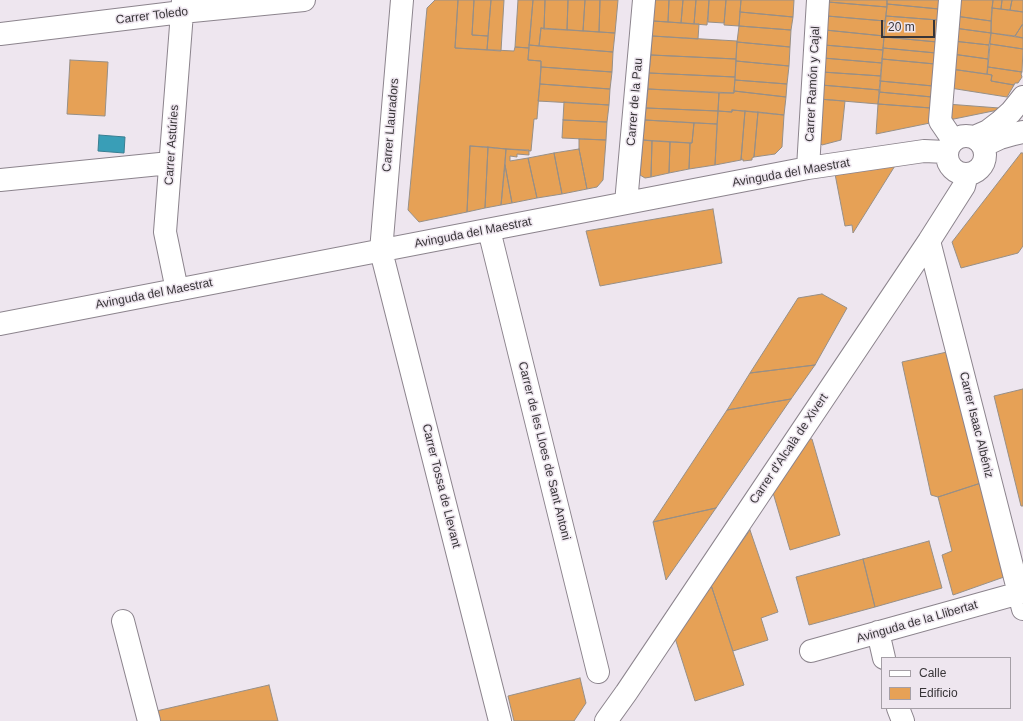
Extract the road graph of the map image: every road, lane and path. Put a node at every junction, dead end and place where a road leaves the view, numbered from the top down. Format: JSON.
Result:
{"nodes":[{"id":1,"x":304,"y":0,"type":"edge"},
{"id":2,"x":402,"y":0,"type":"edge"},
{"id":3,"x":644,"y":0,"type":"edge"},
{"id":4,"x":818,"y":0,"type":"edge"},
{"id":5,"x":950,"y":0,"type":"edge"},
{"id":6,"x":182,"y":6,"type":"edge"},
{"id":7,"x":0,"y":34,"type":"edge"},
{"id":8,"x":1023,"y":97,"type":"edge"},
{"id":9,"x":1023,"y":132,"type":"edge"},
{"id":10,"x":964,"y":144,"type":"junction"},
{"id":11,"x":170,"y":163,"type":"junction"},
{"id":12,"x":808,"y":168,"type":"junction"},
{"id":13,"x":967,"y":174,"type":"junction"},
{"id":14,"x":0,"y":180,"type":"edge"},
{"id":15,"x":626,"y":203,"type":"junction"},
{"id":16,"x":489,"y":230,"type":"junction"},
{"id":17,"x":929,"y":241,"type":"junction"},
{"id":18,"x":381,"y":251,"type":"junction"},
{"id":19,"x":177,"y":290,"type":"junction"},
{"id":20,"x":0,"y":324,"type":"edge"},
{"id":21,"x":1022,"y":598,"type":"edge"},
{"id":22,"x":123,"y":621,"type":"dead end"},
{"id":23,"x":878,"y":632,"type":"junction"},
{"id":24,"x":810,"y":651,"type":"dead end"},
{"id":25,"x":884,"y":657,"type":"edge"},
{"id":26,"x":598,"y":672,"type":"dead end"},
{"id":27,"x":898,"y":709,"type":"edge"},
{"id":28,"x":149,"y":721,"type":"edge"},
{"id":29,"x":500,"y":721,"type":"edge"},
{"id":30,"x":606,"y":721,"type":"edge"},
{"id":31,"x":903,"y":721,"type":"edge"}],
"edges":[{"from":1,"to":6,"type":"street","name":"Carrer Toledo"},
{"from":2,"to":18,"type":"street","name":"Carrer Llauradors"},
{"from":3,"to":15,"type":"street","name":"Carrer de la Pau"},
{"from":4,"to":12,"type":"street","name":"Carrer Ramón y Cajal"},
{"from":5,"to":10,"type":"street"},
{"from":6,"to":7,"type":"street","name":"Carrer Toledo"},
{"from":6,"to":11,"type":"street","name":"Carrer Astúries"},
{"from":8,"to":10,"type":"street"},
{"from":9,"to":10,"type":"street"},
{"from":10,"to":12,"type":"street","name":"Avinguda del Maestrat"},
{"from":10,"to":13,"type":"street"},
{"from":10,"to":13,"type":"street"},
{"from":11,"to":14,"type":"street"},
{"from":11,"to":19,"type":"street","name":"Carrer Astúries"},
{"from":12,"to":15,"type":"street","name":"Avinguda del Maestrat"},
{"from":13,"to":17,"type":"street","name":"Carrer d'Alcalà de Xivert"},
{"from":15,"to":16,"type":"street","name":"Avinguda del Maestrat"},
{"from":16,"to":18,"type":"street","name":"Avinguda del Maestrat"},
{"from":16,"to":26,"type":"street","name":"Carrer de les Lloes de Sant Antoni"},
{"from":17,"to":21,"type":"street","name":"Carrer Isaac Albéniz"},
{"from":17,"to":30,"type":"street","name":"Carrer d'Alcalà de Xivert"},
{"from":18,"to":19,"type":"street","name":"Avinguda del Maestrat"},
{"from":18,"to":29,"type":"street","name":"Carrer Tossa de Llevant"},
{"from":19,"to":20,"type":"street","name":"Avinguda del Maestrat"},
{"from":21,"to":23,"type":"street","name":"Avinguda de la Llibertat"},
{"from":22,"to":28,"type":"street"},
{"from":23,"to":24,"type":"street","name":"Avinguda de la Llibertat"},
{"from":23,"to":25,"type":"street"},
{"from":27,"to":31,"type":"street"}]}
